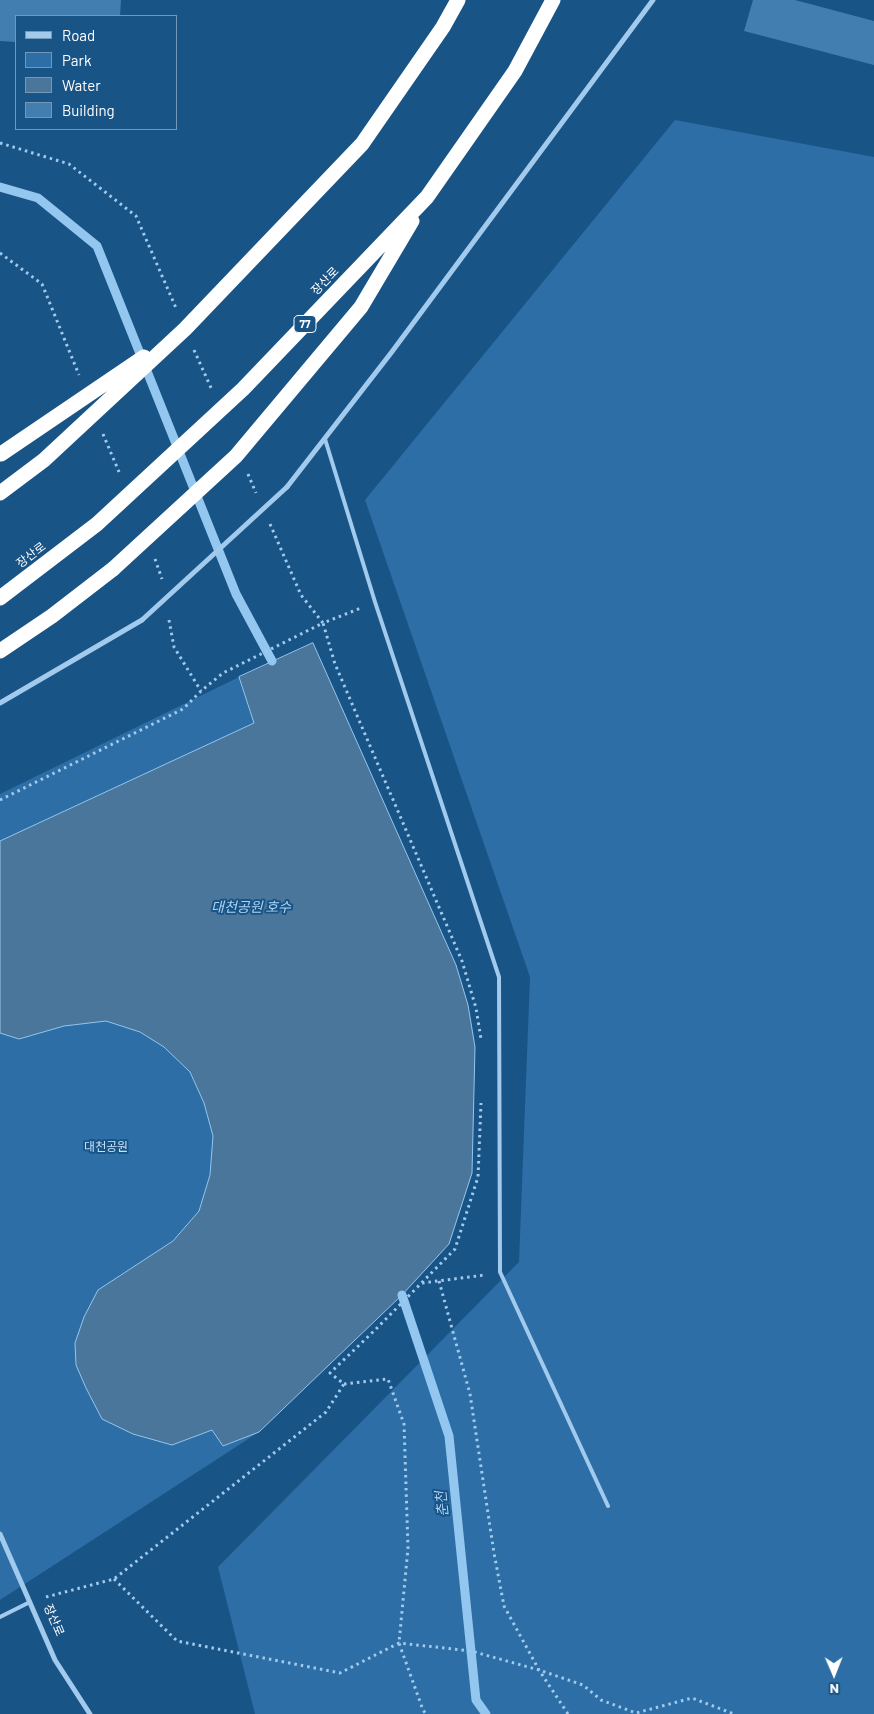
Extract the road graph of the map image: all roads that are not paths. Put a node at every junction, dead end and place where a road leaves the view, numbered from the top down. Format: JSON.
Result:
{"nodes":[{"id":1,"x":458,"y":0,"type":"edge"},
{"id":2,"x":553,"y":0,"type":"edge"},
{"id":3,"x":653,"y":0,"type":"edge"},
{"id":4,"x":427,"y":197,"type":"junction"},
{"id":5,"x":188,"y":336,"type":"junction"},
{"id":6,"x":325,"y":439,"type":"junction"},
{"id":7,"x":0,"y":455,"type":"edge"},
{"id":8,"x":0,"y":493,"type":"edge"},
{"id":9,"x":0,"y":598,"type":"edge"},
{"id":10,"x":0,"y":651,"type":"edge"},
{"id":11,"x":0,"y":703,"type":"edge"},
{"id":12,"x":608,"y":1506,"type":"dead end"},
{"id":13,"x":0,"y":1534,"type":"edge"},
{"id":14,"x":30,"y":1602,"type":"junction"},
{"id":15,"x":0,"y":1617,"type":"edge"},
{"id":16,"x":90,"y":1714,"type":"edge"}],
"edges":[{"from":1,"to":5,"type":"highway","bridge":true},
{"from":2,"to":4,"type":"highway","name":"장산로","number":"77","bridge":true},
{"from":3,"to":6,"type":"street"},
{"from":4,"to":9,"type":"highway","name":"장산로","number":"77","bridge":true},
{"from":4,"to":10,"type":"highway","bridge":true},
{"from":5,"to":7,"type":"highway","bridge":true},
{"from":5,"to":8,"type":"highway","bridge":true},
{"from":6,"to":11,"type":"street","bridge":true},
{"from":6,"to":12,"type":"lane"},
{"from":13,"to":14,"type":"street","name":"장산로"},
{"from":14,"to":15,"type":"lane"},
{"from":14,"to":16,"type":"street","name":"장산로"}]}
